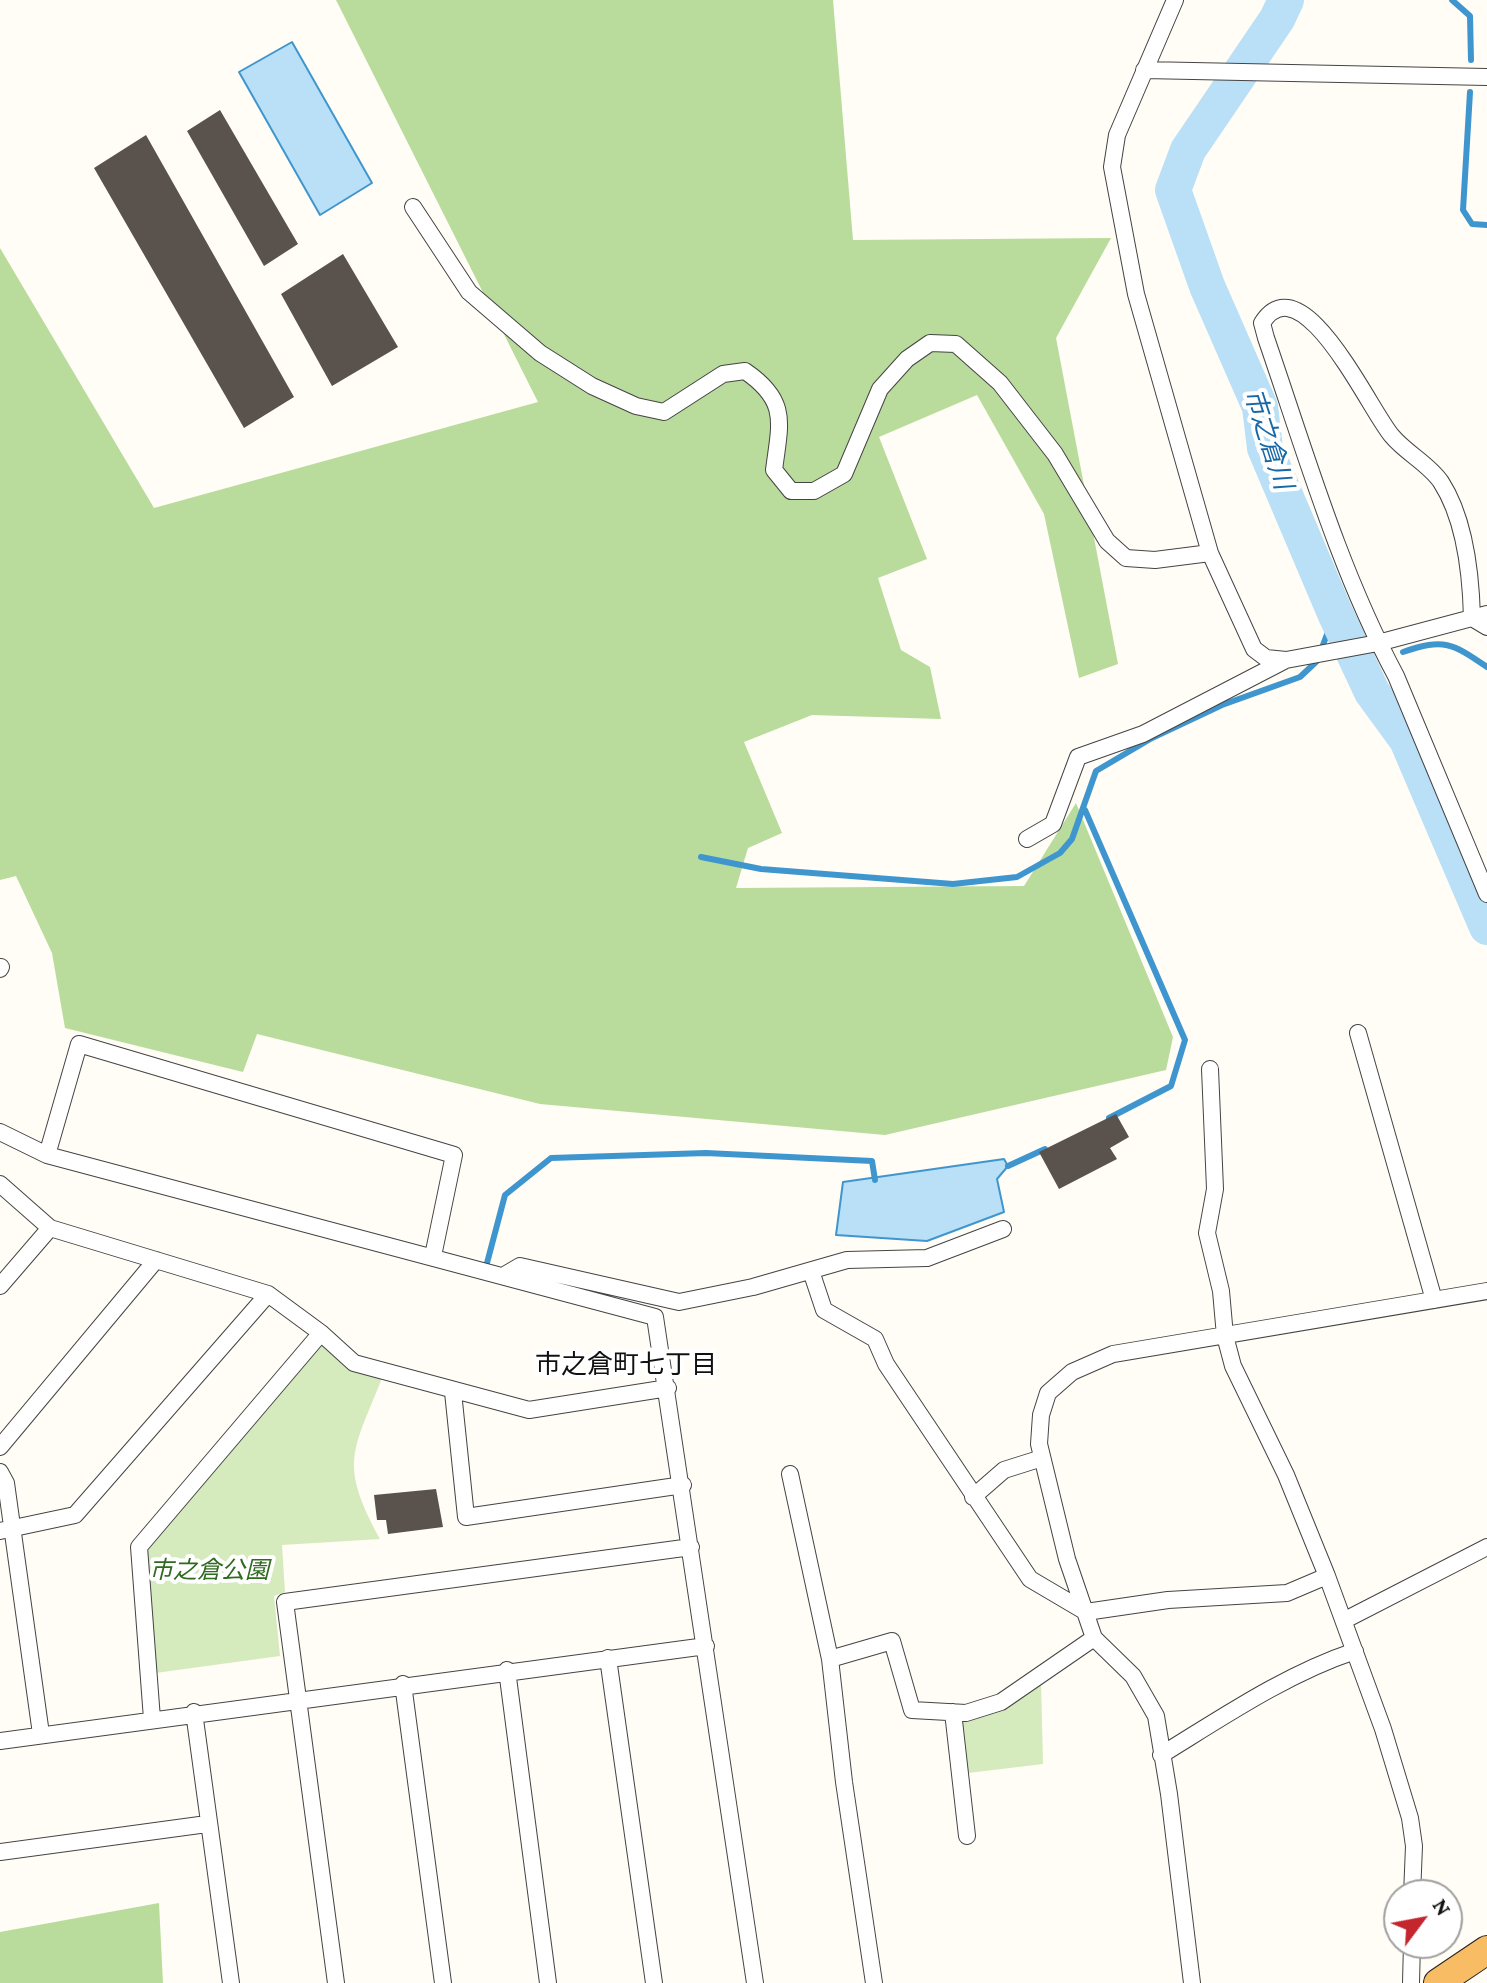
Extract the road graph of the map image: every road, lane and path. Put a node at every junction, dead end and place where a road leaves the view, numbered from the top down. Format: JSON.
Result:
{"nodes":[{"id":1,"x":1175,"y":0,"type":"edge"},
{"id":2,"x":1144,"y":70,"type":"junction"},
{"id":3,"x":1487,"y":77,"type":"edge"},
{"id":4,"x":413,"y":207,"type":"dead end"},
{"id":5,"x":1210,"y":553,"type":"junction"},
{"id":6,"x":1479,"y":616,"type":"edge"},
{"id":7,"x":1487,"y":627,"type":"edge"},
{"id":8,"x":1378,"y":643,"type":"junction"},
{"id":9,"x":1286,"y":660,"type":"junction"},
{"id":10,"x":1027,"y":839,"type":"dead end"},
{"id":11,"x":1487,"y":894,"type":"edge"},
{"id":12,"x":1358,"y":1033,"type":"dead end"},
{"id":13,"x":1210,"y":1069,"type":"dead end"},
{"id":14,"x":0,"y":1132,"type":"edge"},
{"id":15,"x":47,"y":1155,"type":"junction"},
{"id":16,"x":0,"y":1184,"type":"edge"},
{"id":17,"x":50,"y":1228,"type":"junction"},
{"id":18,"x":1003,"y":1229,"type":"dead end"},
{"id":19,"x":433,"y":1256,"type":"junction"},
{"id":20,"x":156,"y":1260,"type":"junction"},
{"id":21,"x":811,"y":1271,"type":"junction"},
{"id":22,"x":503,"y":1276,"type":"junction"},
{"id":23,"x":0,"y":1286,"type":"edge"},
{"id":24,"x":1487,"y":1291,"type":"edge"},
{"id":25,"x":268,"y":1294,"type":"junction"},
{"id":26,"x":1434,"y":1300,"type":"junction"},
{"id":27,"x":321,"y":1333,"type":"junction"},
{"id":28,"x":1225,"y":1336,"type":"junction"},
{"id":29,"x":668,"y":1388,"type":"junction"},
{"id":30,"x":453,"y":1392,"type":"junction"},
{"id":31,"x":0,"y":1447,"type":"edge"},
{"id":32,"x":1042,"y":1458,"type":"junction"},
{"id":33,"x":0,"y":1472,"type":"edge"},
{"id":34,"x":790,"y":1474,"type":"dead end"},
{"id":35,"x":683,"y":1485,"type":"junction"},
{"id":36,"x":973,"y":1497,"type":"junction"},
{"id":37,"x":7,"y":1530,"type":"edge"},
{"id":38,"x":691,"y":1547,"type":"junction"},
{"id":39,"x":1487,"y":1547,"type":"edge"},
{"id":40,"x":1327,"y":1576,"type":"junction"},
{"id":41,"x":1086,"y":1612,"type":"junction"},
{"id":42,"x":1345,"y":1620,"type":"junction"},
{"id":43,"x":1094,"y":1638,"type":"junction"},
{"id":44,"x":706,"y":1646,"type":"junction"},
{"id":45,"x":1355,"y":1651,"type":"junction"},
{"id":46,"x":608,"y":1658,"type":"junction"},
{"id":47,"x":830,"y":1659,"type":"junction"},
{"id":48,"x":507,"y":1670,"type":"junction"},
{"id":49,"x":403,"y":1684,"type":"junction"},
{"id":50,"x":296,"y":1699,"type":"junction"},
{"id":51,"x":194,"y":1712,"type":"junction"},
{"id":52,"x":953,"y":1712,"type":"junction"},
{"id":53,"x":152,"y":1719,"type":"junction"},
{"id":54,"x":41,"y":1734,"type":"junction"},
{"id":55,"x":0,"y":1741,"type":"edge"},
{"id":56,"x":1161,"y":1755,"type":"junction"},
{"id":57,"x":207,"y":1824,"type":"junction"},
{"id":58,"x":967,"y":1836,"type":"dead end"},
{"id":59,"x":0,"y":1852,"type":"edge"},
{"id":60,"x":1413,"y":1879,"type":"edge"},
{"id":61,"x":1487,"y":1950,"type":"edge"},
{"id":62,"x":1412,"y":1959,"type":"edge"},
{"id":63,"x":231,"y":1983,"type":"edge"},
{"id":64,"x":336,"y":1983,"type":"edge"},
{"id":65,"x":443,"y":1983,"type":"edge"},
{"id":66,"x":548,"y":1983,"type":"edge"},
{"id":67,"x":654,"y":1983,"type":"edge"},
{"id":68,"x":755,"y":1983,"type":"edge"},
{"id":69,"x":874,"y":1983,"type":"edge"},
{"id":70,"x":1192,"y":1983,"type":"edge"},
{"id":71,"x":1411,"y":1983,"type":"edge"},
{"id":72,"x":1438,"y":1983,"type":"edge"}],
"edges":[{"from":1,"to":2,"type":"street"},
{"from":2,"to":3,"type":"street"},
{"from":2,"to":5,"type":"street"},
{"from":4,"to":5,"type":"street"},
{"from":5,"to":9,"type":"street"},
{"from":6,"to":7,"type":"street"},
{"from":6,"to":8,"type":"street"},
{"from":6,"to":8,"type":"street"},
{"from":8,"to":9,"type":"street"},
{"from":8,"to":11,"type":"street"},
{"from":9,"to":10,"type":"street"},
{"from":12,"to":26,"type":"street"},
{"from":13,"to":28,"type":"street"},
{"from":14,"to":15,"type":"street"},
{"from":15,"to":19,"type":"street"},
{"from":15,"to":19,"type":"street"},
{"from":16,"to":17,"type":"street"},
{"from":17,"to":20,"type":"street"},
{"from":17,"to":23,"type":"street"},
{"from":18,"to":21,"type":"street"},
{"from":19,"to":22,"type":"street"},
{"from":20,"to":25,"type":"street"},
{"from":20,"to":31,"type":"street"},
{"from":21,"to":22,"type":"street"},
{"from":21,"to":36,"type":"street"},
{"from":22,"to":29,"type":"street"},
{"from":24,"to":26,"type":"street"},
{"from":25,"to":27,"type":"street"},
{"from":25,"to":37,"type":"street"},
{"from":26,"to":28,"type":"street"},
{"from":27,"to":30,"type":"street"},
{"from":27,"to":53,"type":"street"},
{"from":28,"to":32,"type":"street"},
{"from":28,"to":40,"type":"street"},
{"from":29,"to":30,"type":"street"},
{"from":29,"to":35,"type":"street"},
{"from":30,"to":35,"type":"street"},
{"from":32,"to":36,"type":"street"},
{"from":32,"to":41,"type":"street"},
{"from":33,"to":37,"type":"street"},
{"from":34,"to":47,"type":"street"},
{"from":35,"to":38,"type":"street"},
{"from":36,"to":41,"type":"street"},
{"from":37,"to":54,"type":"street"},
{"from":38,"to":44,"type":"street"},
{"from":38,"to":50,"type":"street"},
{"from":39,"to":42,"type":"street"},
{"from":40,"to":41,"type":"street"},
{"from":40,"to":42,"type":"street"},
{"from":41,"to":43,"type":"street"},
{"from":42,"to":45,"type":"street"},
{"from":43,"to":52,"type":"street"},
{"from":43,"to":56,"type":"street"},
{"from":44,"to":46,"type":"street"},
{"from":44,"to":68,"type":"street"},
{"from":45,"to":56,"type":"street"},
{"from":45,"to":60,"type":"street"},
{"from":46,"to":48,"type":"street"},
{"from":46,"to":67,"type":"street"},
{"from":47,"to":52,"type":"street"},
{"from":47,"to":69,"type":"street"},
{"from":48,"to":49,"type":"street"},
{"from":48,"to":66,"type":"street"},
{"from":49,"to":50,"type":"street"},
{"from":49,"to":65,"type":"street"},
{"from":50,"to":51,"type":"street"},
{"from":50,"to":64,"type":"street"},
{"from":51,"to":53,"type":"street"},
{"from":51,"to":57,"type":"street"},
{"from":52,"to":58,"type":"street"},
{"from":53,"to":54,"type":"street"},
{"from":54,"to":55,"type":"street"},
{"from":56,"to":70,"type":"street"},
{"from":57,"to":59,"type":"street"},
{"from":57,"to":63,"type":"street"},
{"from":61,"to":72,"type":"highway"},
{"from":62,"to":71,"type":"street"}]}
